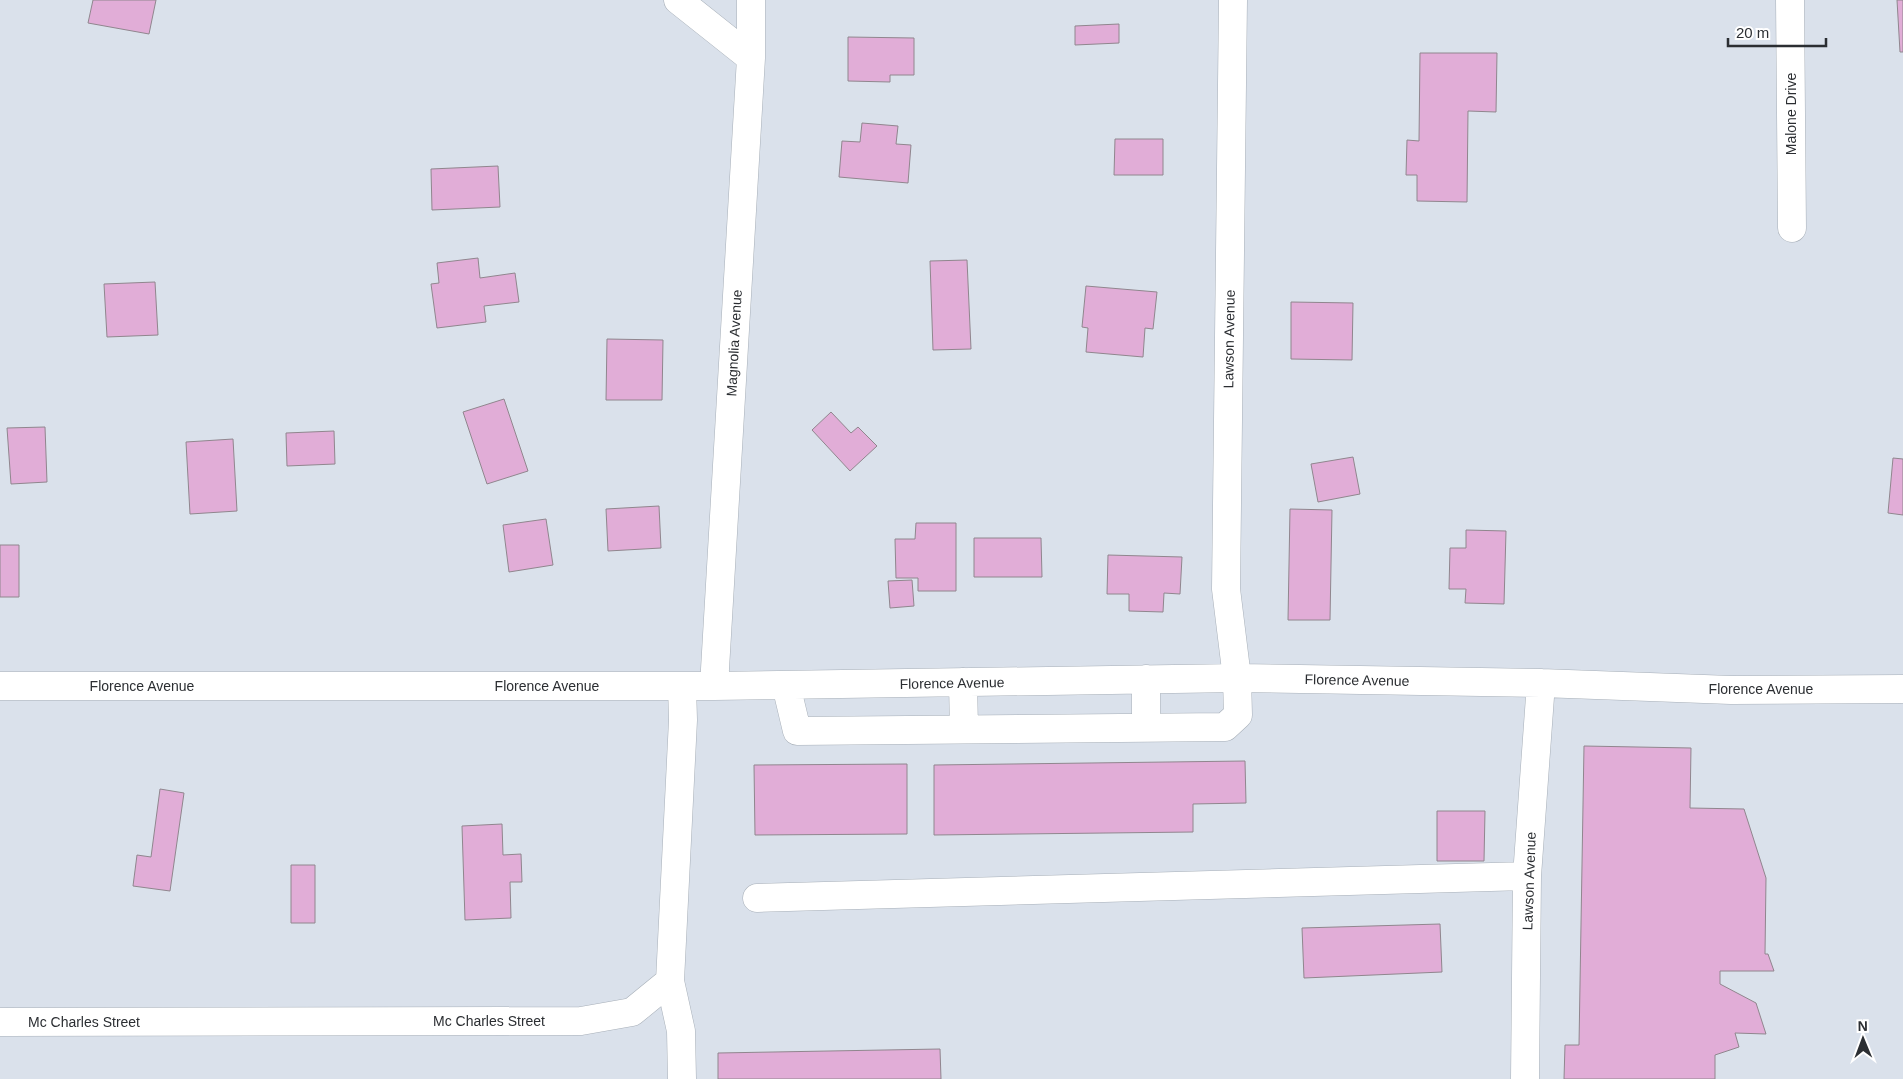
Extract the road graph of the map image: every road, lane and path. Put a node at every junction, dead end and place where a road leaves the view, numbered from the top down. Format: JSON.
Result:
{"nodes":[{"id":1,"x":678,"y":0,"type":"edge"},
{"id":2,"x":751,"y":0,"type":"edge"},
{"id":3,"x":1233,"y":0,"type":"edge"},
{"id":4,"x":1790,"y":0,"type":"edge"},
{"id":5,"x":751,"y":58,"type":"junction"},
{"id":6,"x":1792,"y":228,"type":"dead end"},
{"id":7,"x":1237,"y":678,"type":"junction"},
{"id":8,"x":1146,"y":679,"type":"junction"},
{"id":9,"x":963,"y":682,"type":"junction"},
{"id":10,"x":1541,"y":683,"type":"junction"},
{"id":11,"x":786,"y":685,"type":"junction"},
{"id":12,"x":0,"y":686,"type":"edge"},
{"id":13,"x":682,"y":686,"type":"junction"},
{"id":14,"x":714,"y":686,"type":"junction"},
{"id":15,"x":1903,"y":690,"type":"edge"},
{"id":16,"x":1146,"y":727,"type":"junction"},
{"id":17,"x":964,"y":729,"type":"junction"},
{"id":18,"x":1527,"y":876,"type":"junction"},
{"id":19,"x":757,"y":898,"type":"dead end"},
{"id":20,"x":670,"y":981,"type":"junction"},
{"id":21,"x":0,"y":1022,"type":"edge"},
{"id":22,"x":682,"y":1079,"type":"edge"},
{"id":23,"x":1525,"y":1079,"type":"edge"}],
"edges":[{"from":1,"to":5,"type":"street"},
{"from":2,"to":5,"type":"street","name":"Magnolia Avenue"},
{"from":3,"to":7,"type":"street","name":"Lawson Avenue"},
{"from":4,"to":6,"type":"street","name":"Malone Drive"},
{"from":5,"to":14,"type":"street","name":"Magnolia Avenue"},
{"from":7,"to":8,"type":"street","name":"Florence Avenue"},
{"from":7,"to":10,"type":"street","name":"Florence Avenue"},
{"from":7,"to":16,"type":"street","name":"Lawson Avenue"},
{"from":8,"to":9,"type":"street","name":"Florence Avenue"},
{"from":8,"to":16,"type":"street"},
{"from":9,"to":11,"type":"street","name":"Florence Avenue"},
{"from":9,"to":17,"type":"street"},
{"from":10,"to":15,"type":"street","name":"Florence Avenue"},
{"from":10,"to":18,"type":"street","name":"Lawson Avenue"},
{"from":11,"to":14,"type":"street","name":"Florence Avenue"},
{"from":11,"to":17,"type":"street","name":"Lawson Avenue"},
{"from":12,"to":13,"type":"street","name":"Florence Avenue"},
{"from":13,"to":14,"type":"street","name":"Florence Avenue"},
{"from":13,"to":20,"type":"street"},
{"from":16,"to":17,"type":"street","name":"Lawson Avenue"},
{"from":18,"to":19,"type":"street"},
{"from":18,"to":23,"type":"street","name":"Lawson Avenue"},
{"from":20,"to":21,"type":"street","name":"Mc Charles Street"},
{"from":20,"to":22,"type":"street"}]}
